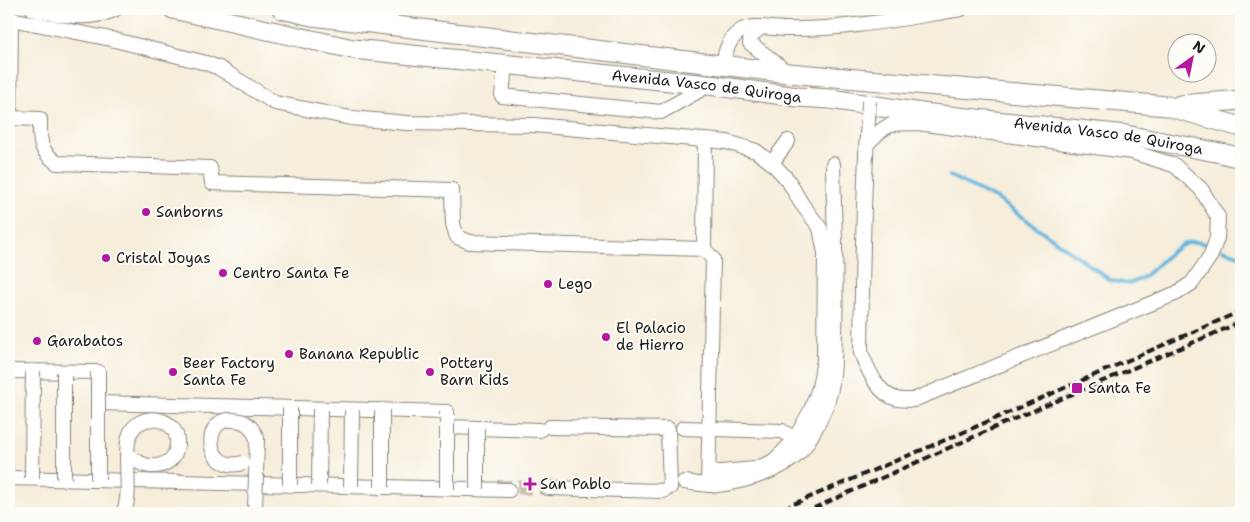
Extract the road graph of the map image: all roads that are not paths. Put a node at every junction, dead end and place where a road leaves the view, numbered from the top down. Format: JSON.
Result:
{"nodes":[{"id":1,"x":33,"y":9,"type":"edge"},
{"id":2,"x":116,"y":9,"type":"edge"},
{"id":3,"x":173,"y":9,"type":"edge"},
{"id":4,"x":282,"y":9,"type":"edge"},
{"id":5,"x":961,"y":9,"type":"edge"},
{"id":6,"x":762,"y":28,"type":"junction"},
{"id":7,"x":505,"y":64,"type":"junction"},
{"id":8,"x":723,"y":65,"type":"junction"},
{"id":9,"x":788,"y":73,"type":"junction"},
{"id":10,"x":709,"y":85,"type":"junction"},
{"id":11,"x":1241,"y":100,"type":"edge"},
{"id":12,"x":869,"y":101,"type":"dead end"},
{"id":13,"x":1167,"y":106,"type":"junction"},
{"id":14,"x":9,"y":118,"type":"edge"},
{"id":15,"x":1241,"y":127,"type":"edge"},
{"id":16,"x":1070,"y":129,"type":"junction"},
{"id":17,"x":705,"y":141,"type":"junction"},
{"id":18,"x":788,"y":141,"type":"dead end"},
{"id":19,"x":866,"y":145,"type":"junction"},
{"id":20,"x":1132,"y":152,"type":"junction"},
{"id":21,"x":1221,"y":153,"type":"junction"},
{"id":22,"x":1241,"y":158,"type":"edge"},
{"id":23,"x":772,"y":163,"type":"junction"},
{"id":24,"x":833,"y":164,"type":"dead end"},
{"id":25,"x":1241,"y":171,"type":"edge"},
{"id":26,"x":704,"y":249,"type":"junction"},
{"id":27,"x":9,"y":371,"type":"edge"},
{"id":28,"x":33,"y":371,"type":"junction"},
{"id":29,"x":64,"y":372,"type":"junction"},
{"id":30,"x":98,"y":403,"type":"junction"},
{"id":31,"x":180,"y":406,"type":"junction"},
{"id":32,"x":219,"y":406,"type":"junction"},
{"id":33,"x":290,"y":408,"type":"junction"},
{"id":34,"x":320,"y":409,"type":"junction"},
{"id":35,"x":352,"y":410,"type":"junction"},
{"id":36,"x":382,"y":410,"type":"junction"},
{"id":37,"x":447,"y":427,"type":"junction"},
{"id":38,"x":477,"y":428,"type":"junction"},
{"id":39,"x":683,"y":428,"type":"dead end"},
{"id":40,"x":710,"y":429,"type":"junction"},
{"id":41,"x":795,"y":439,"type":"junction"},
{"id":42,"x":800,"y":456,"type":"junction"},
{"id":43,"x":9,"y":478,"type":"edge"},
{"id":44,"x":32,"y":478,"type":"junction"},
{"id":45,"x":64,"y":479,"type":"junction"},
{"id":46,"x":709,"y":479,"type":"junction"},
{"id":47,"x":98,"y":480,"type":"junction"},
{"id":48,"x":290,"y":485,"type":"junction"},
{"id":49,"x":319,"y":486,"type":"junction"},
{"id":50,"x":351,"y":486,"type":"junction"},
{"id":51,"x":382,"y":487,"type":"junction"},
{"id":52,"x":447,"y":488,"type":"junction"},
{"id":53,"x":548,"y":488,"type":"tunnel mouth"},
{"id":54,"x":677,"y":488,"type":"junction"},
{"id":55,"x":477,"y":489,"type":"junction"},
{"id":56,"x":509,"y":490,"type":"tunnel mouth"},
{"id":57,"x":124,"y":513,"type":"edge"},
{"id":58,"x":256,"y":513,"type":"edge"}],
"edges":[{"from":1,"to":2,"type":"street"},
{"from":3,"to":7,"type":"main road","name":"Avenida Vasco de Quiroga"},
{"from":4,"to":8,"type":"main road","name":"Avenida Vasco de Quiroga"},
{"from":5,"to":6,"type":"street"},
{"from":6,"to":8,"type":"street"},
{"from":6,"to":9,"type":"street"},
{"from":7,"to":10,"type":"main road","name":"Avenida Vasco de Quiroga"},
{"from":7,"to":10,"type":"street"},
{"from":8,"to":9,"type":"main road","name":"Avenida Vasco de Quiroga"},
{"from":9,"to":13,"type":"main road","name":"Avenida Vasco de Quiroga"},
{"from":10,"to":16,"type":"main road","name":"Avenida Vasco de Quiroga"},
{"from":11,"to":13,"type":"main road"},
{"from":12,"to":19,"type":"street","bridge":true},
{"from":13,"to":15,"type":"main road","name":"Avenida Vasco de Quiroga"},
{"from":14,"to":17,"type":"street"},
{"from":14,"to":26,"type":"street"},
{"from":16,"to":20,"type":"street"},
{"from":16,"to":21,"type":"main road","name":"Avenida Vasco de Quiroga"},
{"from":17,"to":23,"type":"street"},
{"from":17,"to":26,"type":"street"},
{"from":18,"to":23,"type":"street"},
{"from":19,"to":20,"type":"street"},
{"from":19,"to":20,"type":"street"},
{"from":21,"to":22,"type":"main road","name":"Avenida Vasco de Quiroga"},
{"from":21,"to":25,"type":"main road"},
{"from":23,"to":41,"type":"street"},
{"from":24,"to":42,"type":"street"},
{"from":26,"to":40,"type":"street"},
{"from":27,"to":28,"type":"street"},
{"from":28,"to":29,"type":"street"},
{"from":28,"to":44,"type":"street","bridge":true},
{"from":29,"to":30,"type":"street","bridge":true},
{"from":29,"to":45,"type":"street","bridge":true},
{"from":30,"to":31,"type":"street"},
{"from":30,"to":47,"type":"street","bridge":true},
{"from":31,"to":32,"type":"street"},
{"from":31,"to":57,"type":"street","bridge":true},
{"from":32,"to":33,"type":"street"},
{"from":32,"to":58,"type":"street","bridge":true},
{"from":33,"to":34,"type":"street"},
{"from":33,"to":48,"type":"street","bridge":true},
{"from":34,"to":35,"type":"street"},
{"from":34,"to":49,"type":"street","bridge":true},
{"from":35,"to":36,"type":"street"},
{"from":35,"to":50,"type":"street","bridge":true},
{"from":36,"to":37,"type":"street","bridge":true},
{"from":36,"to":51,"type":"street","bridge":true},
{"from":37,"to":38,"type":"street"},
{"from":37,"to":52,"type":"street","bridge":true},
{"from":38,"to":54,"type":"street"},
{"from":38,"to":55,"type":"street","bridge":true},
{"from":39,"to":40,"type":"street"},
{"from":40,"to":41,"type":"street"},
{"from":40,"to":46,"type":"street"},
{"from":41,"to":42,"type":"street"},
{"from":41,"to":46,"type":"street"},
{"from":42,"to":46,"type":"street"},
{"from":43,"to":44,"type":"street"},
{"from":44,"to":45,"type":"street"},
{"from":45,"to":47,"type":"street"},
{"from":46,"to":54,"type":"street"},
{"from":47,"to":48,"type":"street"},
{"from":48,"to":49,"type":"street"},
{"from":49,"to":50,"type":"street"},
{"from":50,"to":51,"type":"street"},
{"from":51,"to":52,"type":"street"},
{"from":52,"to":55,"type":"street"},
{"from":53,"to":54,"type":"street"},
{"from":55,"to":56,"type":"street"}]}
